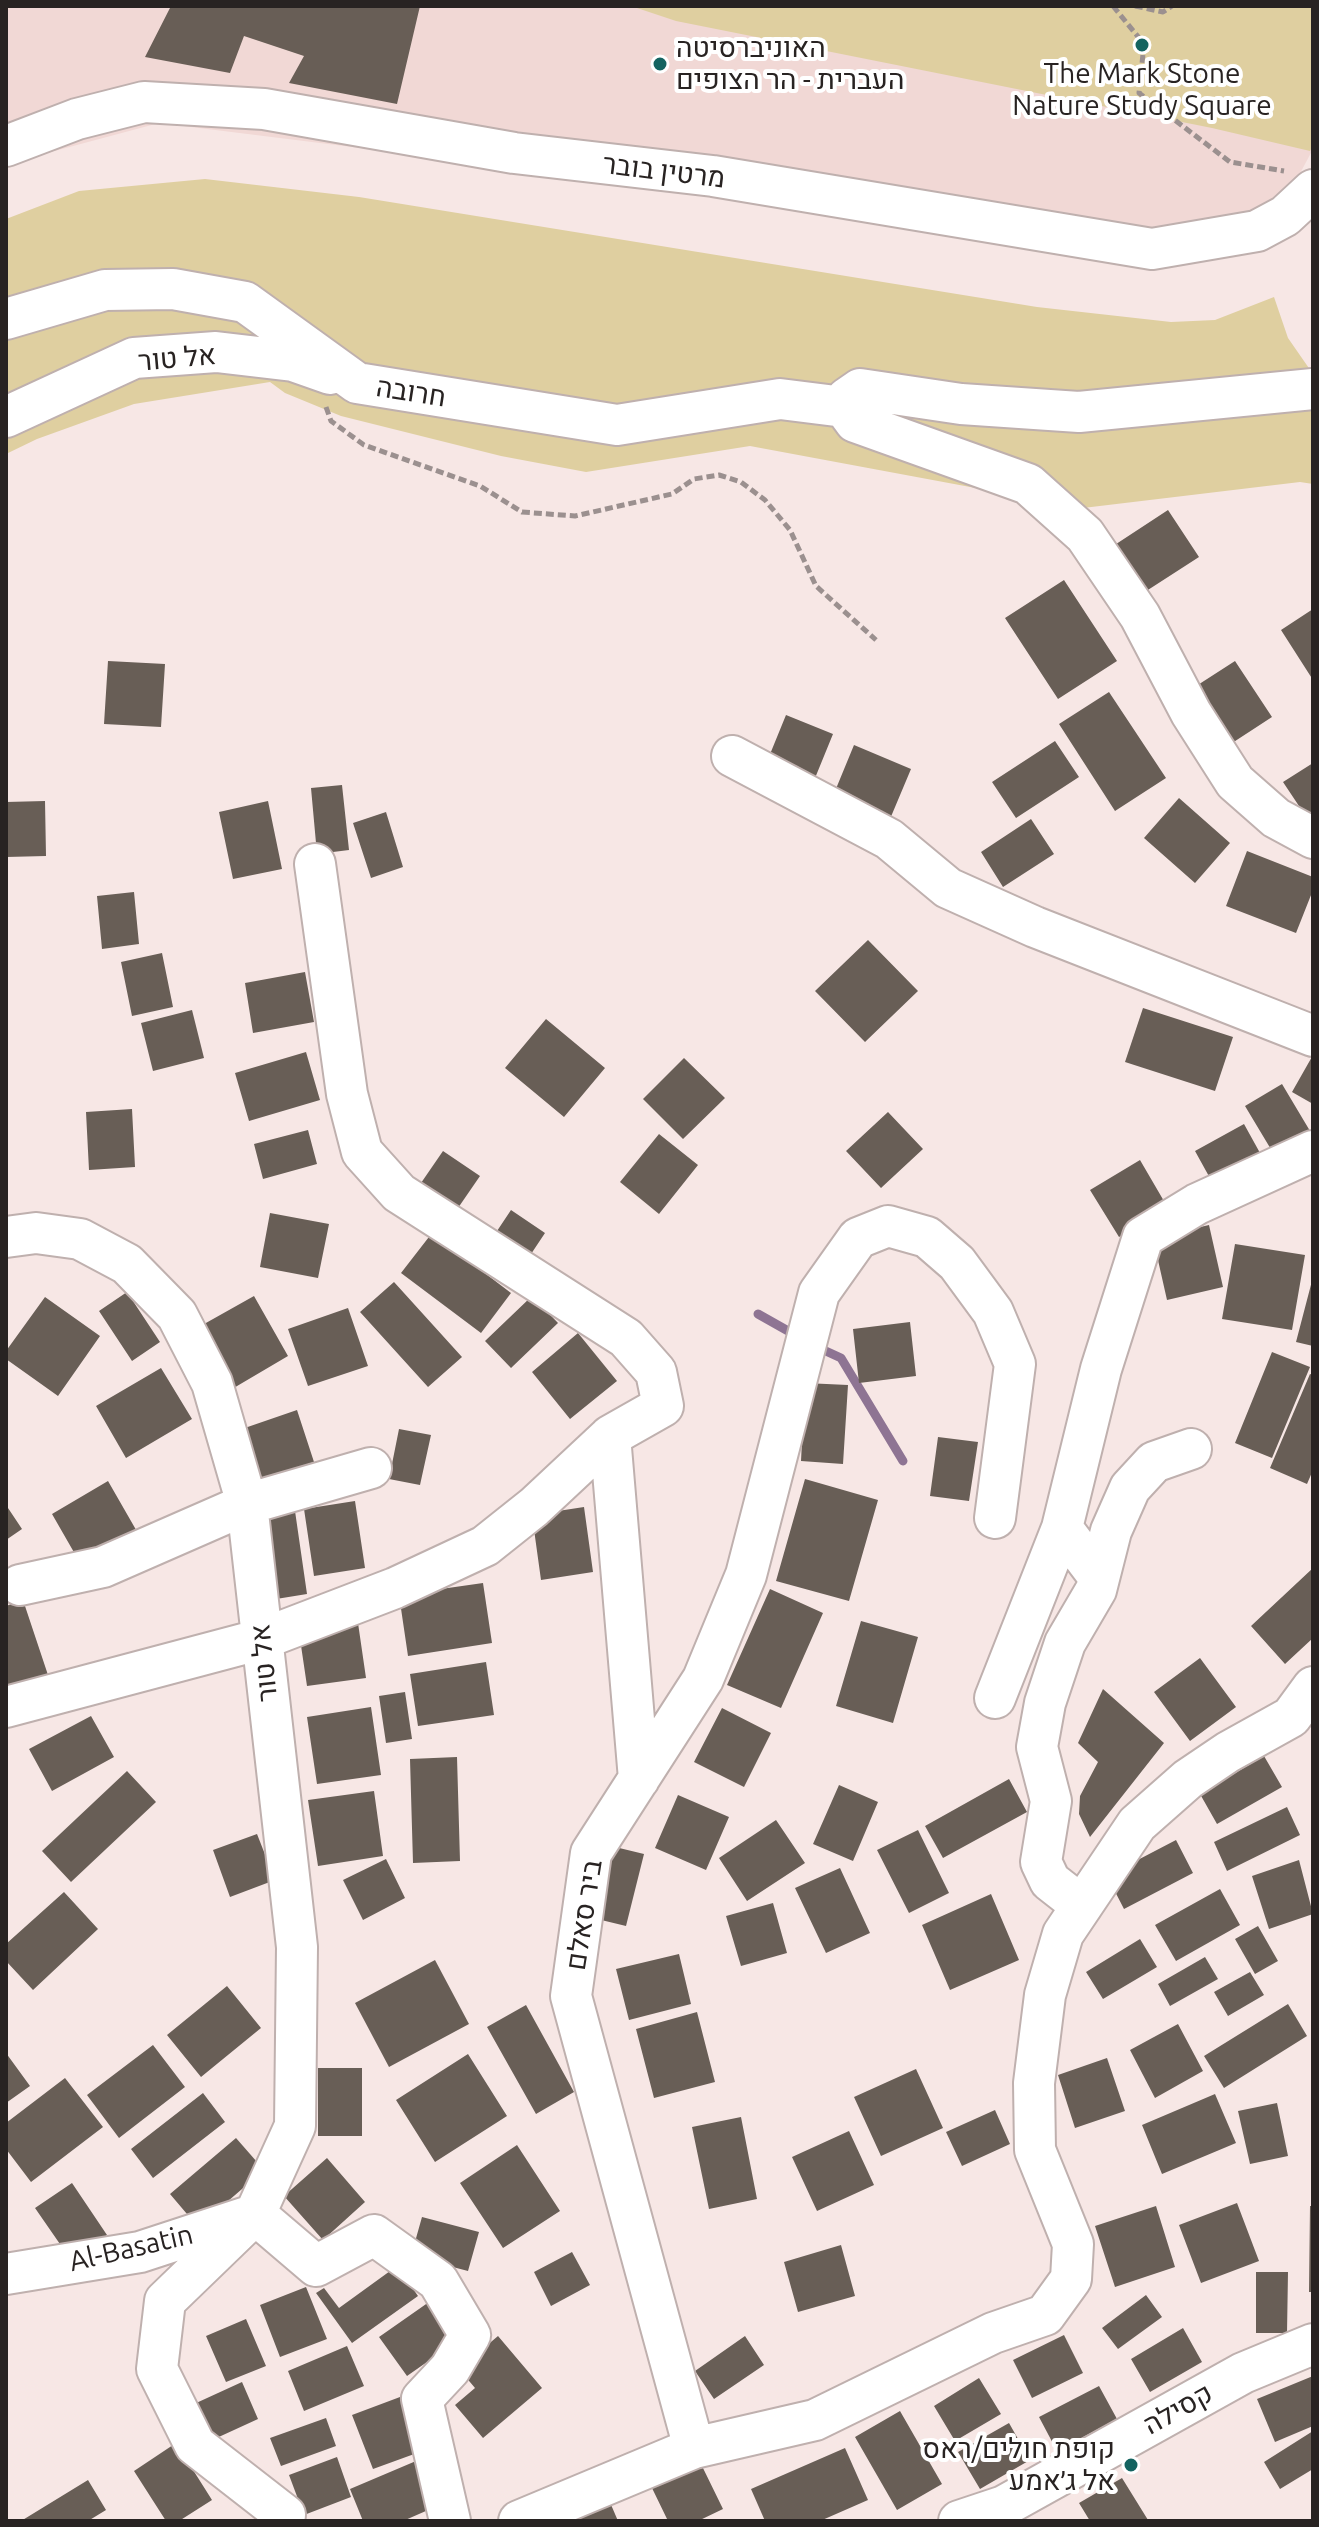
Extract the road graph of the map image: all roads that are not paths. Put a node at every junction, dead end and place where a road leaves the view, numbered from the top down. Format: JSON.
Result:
{"nodes":[{"id":1,"x":6,"y":146,"type":"edge"},
{"id":2,"x":1309,"y":188,"type":"edge"},
{"id":3,"x":6,"y":319,"type":"edge"},
{"id":4,"x":357,"y":383,"type":"junction"},
{"id":5,"x":1313,"y":389,"type":"edge"},
{"id":6,"x":844,"y":407,"type":"junction"},
{"id":7,"x":6,"y":417,"type":"edge"},
{"id":8,"x":732,"y":756,"type":"dead end"},
{"id":9,"x":1313,"y":838,"type":"edge"},
{"id":10,"x":315,"y":864,"type":"dead end"},
{"id":11,"x":1313,"y":1036,"type":"edge"},
{"id":12,"x":1313,"y":1151,"type":"edge"},
{"id":13,"x":6,"y":1237,"type":"edge"},
{"id":14,"x":610,"y":1436,"type":"junction"},
{"id":15,"x":1191,"y":1449,"type":"dead end"},
{"id":16,"x":371,"y":1468,"type":"dead end"},
{"id":17,"x":247,"y":1504,"type":"junction"},
{"id":18,"x":995,"y":1518,"type":"dead end"},
{"id":19,"x":1062,"y":1528,"type":"junction"},
{"id":20,"x":1099,"y":1577,"type":"junction"},
{"id":21,"x":20,"y":1585,"type":"dead end"},
{"id":22,"x":262,"y":1639,"type":"junction"},
{"id":23,"x":1313,"y":1687,"type":"edge"},
{"id":24,"x":995,"y":1698,"type":"dead end"},
{"id":25,"x":6,"y":1707,"type":"edge"},
{"id":26,"x":639,"y":1779,"type":"junction"},
{"id":27,"x":1082,"y":1906,"type":"junction"},
{"id":28,"x":255,"y":2214,"type":"junction"},
{"id":29,"x":6,"y":2274,"type":"edge"},
{"id":30,"x":1313,"y":2344,"type":"edge"},
{"id":31,"x":694,"y":2448,"type":"junction"},
{"id":32,"x":285,"y":2515,"type":"dead end"},
{"id":33,"x":450,"y":2521,"type":"edge"},
{"id":34,"x":519,"y":2521,"type":"edge"},
{"id":35,"x":959,"y":2521,"type":"edge"}],
"edges":[{"from":1,"to":2,"type":"street","name":"מרטין בובר"},
{"from":3,"to":4,"type":"street","name":"חרובה"},
{"from":4,"to":6,"type":"street","name":"חרובה"},
{"from":4,"to":7,"type":"street","name":"אל טור"},
{"from":5,"to":6,"type":"street"},
{"from":6,"to":9,"type":"street"},
{"from":8,"to":11,"type":"street"},
{"from":10,"to":14,"type":"street"},
{"from":12,"to":19,"type":"street"},
{"from":13,"to":17,"type":"street","name":"אל טור"},
{"from":14,"to":22,"type":"street"},
{"from":14,"to":26,"type":"street"},
{"from":15,"to":20,"type":"street"},
{"from":16,"to":17,"type":"street"},
{"from":17,"to":21,"type":"street"},
{"from":17,"to":22,"type":"street","name":"אל טור"},
{"from":18,"to":26,"type":"street","name":"ביר סאלם"},
{"from":19,"to":20,"type":"street"},
{"from":19,"to":24,"type":"street"},
{"from":20,"to":27,"type":"street"},
{"from":22,"to":25,"type":"street"},
{"from":22,"to":28,"type":"street","name":"אל טור"},
{"from":23,"to":27,"type":"street"},
{"from":26,"to":31,"type":"street","name":"ביר סאלם"},
{"from":27,"to":31,"type":"street"},
{"from":28,"to":29,"type":"street","name":"Al-Basatin"},
{"from":28,"to":32,"type":"street"},
{"from":28,"to":33,"type":"street"},
{"from":30,"to":35,"type":"street","name":"קסילה"},
{"from":31,"to":34,"type":"street"}]}
